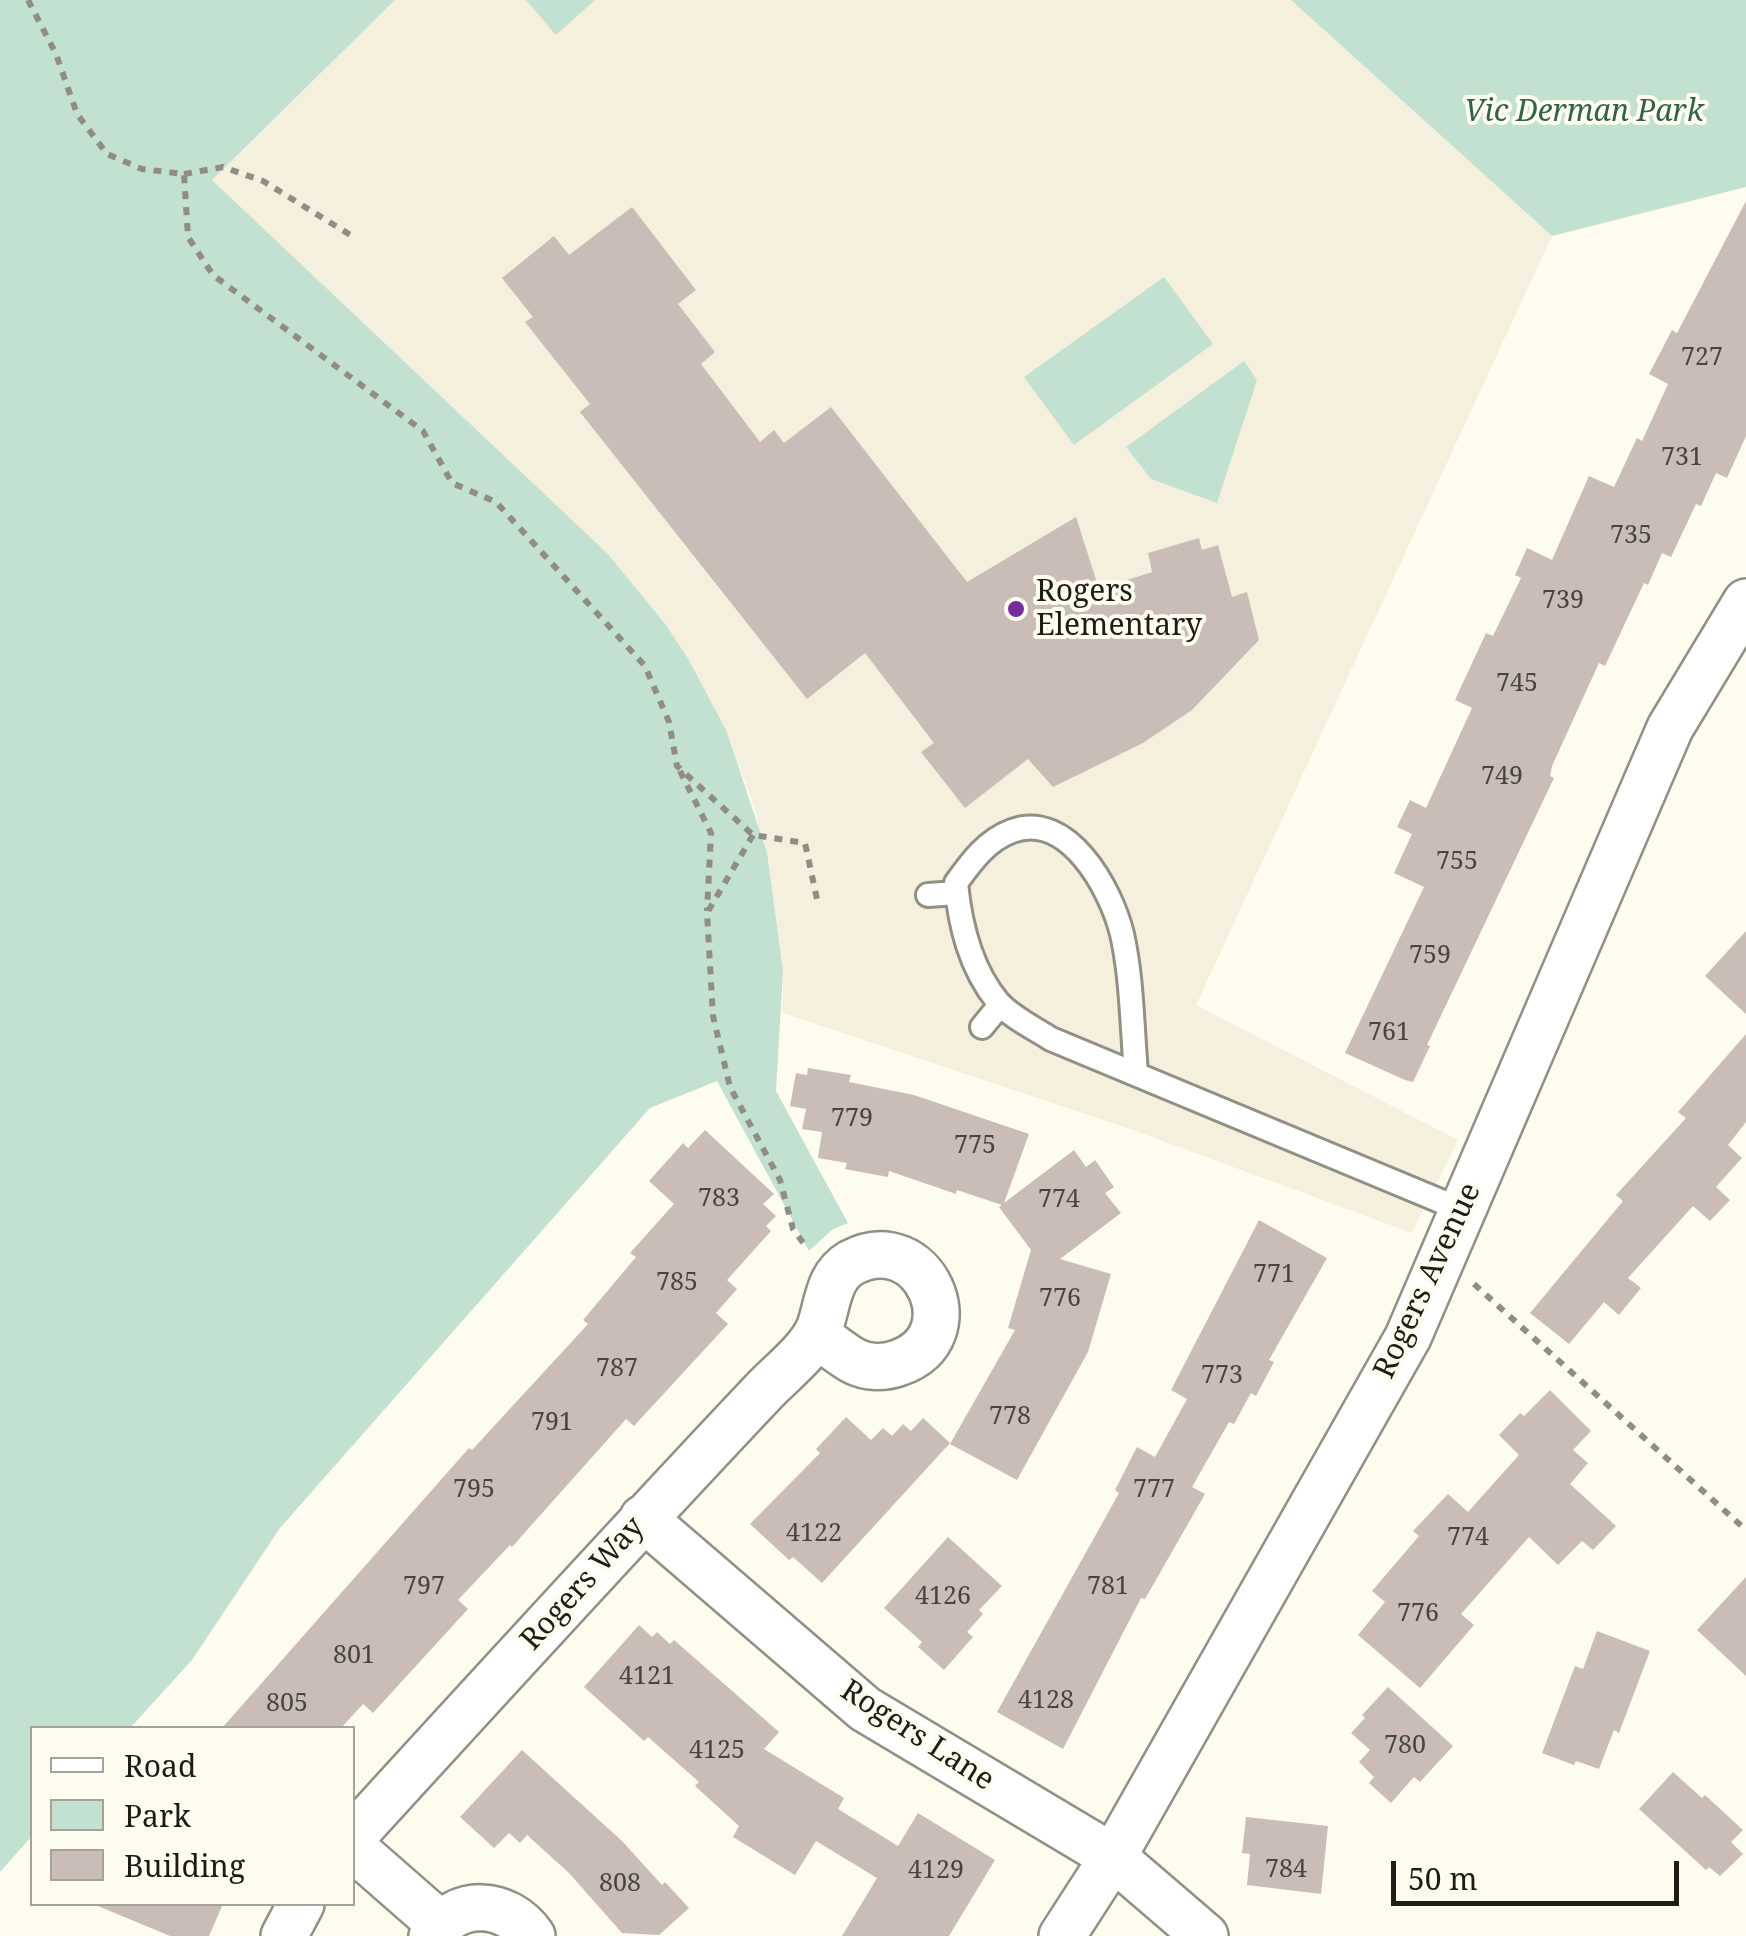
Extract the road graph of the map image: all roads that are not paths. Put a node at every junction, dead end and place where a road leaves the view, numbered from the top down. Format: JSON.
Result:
{"nodes":[{"id":1,"x":1746,"y":602,"type":"edge"},
{"id":2,"x":957,"y":893,"type":"junction"},
{"id":3,"x":928,"y":895,"type":"dead end"},
{"id":4,"x":1000,"y":1005,"type":"junction"},
{"id":5,"x":982,"y":1027,"type":"dead end"},
{"id":6,"x":1136,"y":1072,"type":"junction"},
{"id":7,"x":1462,"y":1210,"type":"junction"},
{"id":8,"x":816,"y":1335,"type":"dead end"},
{"id":9,"x":643,"y":1518,"type":"junction"},
{"id":10,"x":355,"y":1834,"type":"edge"},
{"id":11,"x":355,"y":1850,"type":"edge"},
{"id":12,"x":1113,"y":1857,"type":"junction"},
{"id":13,"x":300,"y":1906,"type":"edge"},
{"id":14,"x":436,"y":1930,"type":"edge"},
{"id":15,"x":284,"y":1936,"type":"edge"},
{"id":16,"x":532,"y":1936,"type":"edge"},
{"id":17,"x":1062,"y":1936,"type":"edge"},
{"id":18,"x":1205,"y":1936,"type":"edge"}],
"edges":[{"from":1,"to":7,"type":"street","name":"Rogers Avenue"},
{"from":2,"to":3,"type":"lane"},
{"from":2,"to":4,"type":"lane"},
{"from":2,"to":6,"type":"lane"},
{"from":4,"to":5,"type":"lane"},
{"from":4,"to":6,"type":"lane"},
{"from":6,"to":7,"type":"lane"},
{"from":7,"to":12,"type":"street","name":"Rogers Avenue"},
{"from":8,"to":9,"type":"street","name":"Rogers Way"},
{"from":9,"to":10,"type":"street","name":"Rogers Way"},
{"from":9,"to":12,"type":"street","name":"Rogers Lane"},
{"from":11,"to":14,"type":"street"},
{"from":12,"to":17,"type":"street","name":"Rogers Avenue"},
{"from":12,"to":18,"type":"street","name":"Rogers Lane"},
{"from":13,"to":15,"type":"street"},
{"from":14,"to":16,"type":"street"}]}
